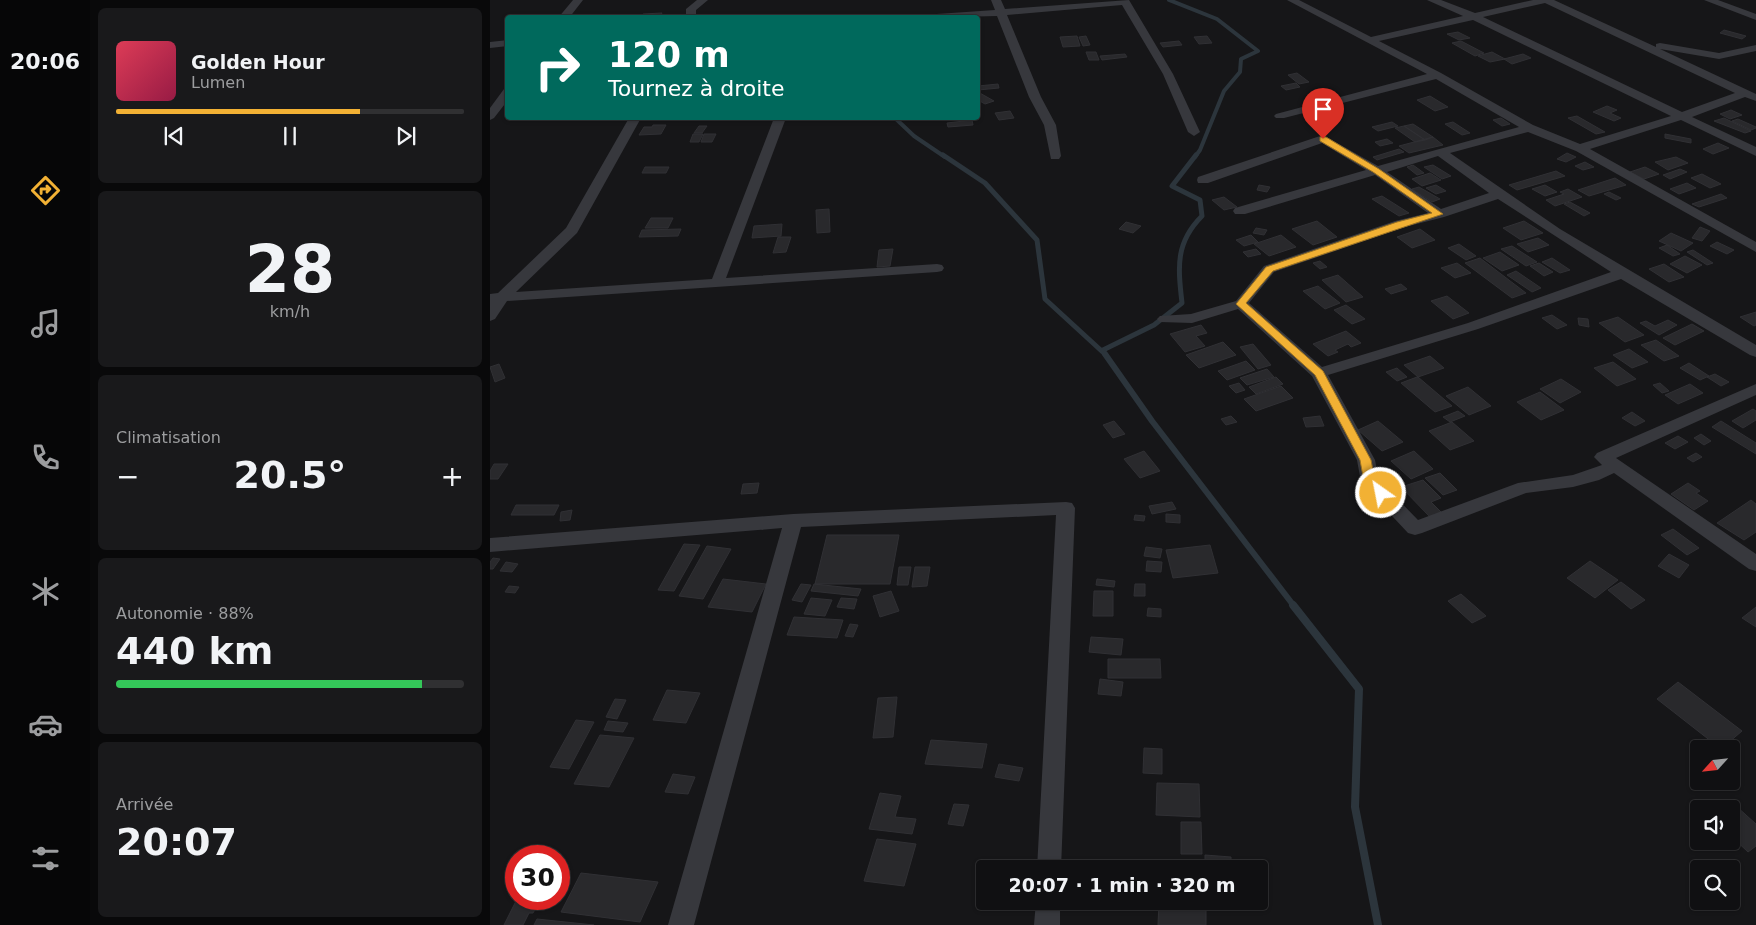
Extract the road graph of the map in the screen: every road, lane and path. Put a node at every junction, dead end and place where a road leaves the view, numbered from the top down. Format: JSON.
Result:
{"nodes":[{"id":1,"x":578,"y":0,"type":"edge"},
{"id":2,"x":703,"y":0,"type":"edge"},
{"id":3,"x":996,"y":0,"type":"edge"},
{"id":4,"x":1292,"y":0,"type":"edge"},
{"id":5,"x":1432,"y":0,"type":"edge"},
{"id":6,"x":1546,"y":0,"type":"edge"},
{"id":7,"x":1709,"y":0,"type":"edge"},
{"id":8,"x":1125,"y":1,"type":"edge"},
{"id":9,"x":1002,"y":13,"type":"junction"},
{"id":10,"x":566,"y":15,"type":"edge"},
{"id":11,"x":691,"y":15,"type":"edge"},
{"id":12,"x":970,"y":15,"type":"edge"},
{"id":13,"x":1473,"y":16,"type":"junction"},
{"id":14,"x":1756,"y":17,"type":"edge"},
{"id":15,"x":1370,"y":40,"type":"junction"},
{"id":16,"x":1635,"y":41,"type":"junction"},
{"id":17,"x":505,"y":43,"type":"edge"},
{"id":18,"x":490,"y":45,"type":"edge"},
{"id":19,"x":1756,"y":48,"type":"edge"},
{"id":20,"x":1437,"y":75,"type":"junction"},
{"id":21,"x":1742,"y":94,"type":"junction"},
{"id":22,"x":505,"y":95,"type":"edge"},
{"id":23,"x":1756,"y":98,"type":"edge"},
{"id":24,"x":505,"y":114,"type":"edge"},
{"id":25,"x":490,"y":115,"type":"edge"},
{"id":26,"x":1280,"y":116,"type":"dead end"},
{"id":27,"x":1683,"y":116,"type":"junction"},
{"id":28,"x":634,"y":120,"type":"edge"},
{"id":29,"x":779,"y":120,"type":"edge"},
{"id":30,"x":1529,"y":128,"type":"junction"},
{"id":31,"x":1194,"y":132,"type":"dead end"},
{"id":32,"x":1580,"y":148,"type":"junction"},
{"id":33,"x":1440,"y":152,"type":"junction"},
{"id":34,"x":1756,"y":152,"type":"edge"},
{"id":35,"x":1054,"y":156,"type":"dead end"},
{"id":36,"x":1376,"y":170,"type":"junction"},
{"id":37,"x":1203,"y":180,"type":"dead end"},
{"id":38,"x":1497,"y":195,"type":"junction"},
{"id":39,"x":1240,"y":211,"type":"dead end"},
{"id":40,"x":1439,"y":214,"type":"junction"},
{"id":41,"x":1756,"y":248,"type":"edge"},
{"id":42,"x":937,"y":268,"type":"dead end"},
{"id":43,"x":1620,"y":274,"type":"junction"},
{"id":44,"x":718,"y":281,"type":"junction"},
{"id":45,"x":496,"y":297,"type":"edge"},
{"id":46,"x":1241,"y":304,"type":"junction"},
{"id":47,"x":490,"y":316,"type":"edge"},
{"id":48,"x":1165,"y":319,"type":"dead end"},
{"id":49,"x":1756,"y":352,"type":"edge"},
{"id":50,"x":1319,"y":374,"type":"junction"},
{"id":51,"x":1755,"y":391,"type":"edge"},
{"id":52,"x":1615,"y":466,"type":"junction"},
{"id":53,"x":793,"y":521,"type":"junction"},
{"id":54,"x":490,"y":545,"type":"edge"},
{"id":55,"x":1756,"y":564,"type":"edge"},
{"id":56,"x":1049,"y":860,"type":"edge"},
{"id":57,"x":1048,"y":910,"type":"edge"},
{"id":58,"x":681,"y":925,"type":"edge"},
{"id":59,"x":1047,"y":925,"type":"edge"}],
"edges":[{"from":1,"to":10,"type":"street"},
{"from":2,"to":11,"type":"street"},
{"from":3,"to":9,"type":"street"},
{"from":4,"to":15,"type":"street"},
{"from":5,"to":13,"type":"street"},
{"from":6,"to":13,"type":"street"},
{"from":6,"to":16,"type":"street"},
{"from":7,"to":14,"type":"street"},
{"from":8,"to":9,"type":"street"},
{"from":8,"to":31,"type":"street"},
{"from":9,"to":12,"type":"street"},
{"from":9,"to":35,"type":"street"},
{"from":13,"to":15,"type":"street"},
{"from":13,"to":27,"type":"street"},
{"from":15,"to":20,"type":"street"},
{"from":16,"to":19,"type":"street"},
{"from":16,"to":21,"type":"street"},
{"from":17,"to":18,"type":"street"},
{"from":20,"to":26,"type":"street"},
{"from":20,"to":30,"type":"street"},
{"from":21,"to":23,"type":"street"},
{"from":21,"to":27,"type":"street"},
{"from":22,"to":25,"type":"street"},
{"from":24,"to":25,"type":"street"},
{"from":27,"to":32,"type":"street"},
{"from":27,"to":34,"type":"street"},
{"from":28,"to":45,"type":"street"},
{"from":29,"to":44,"type":"street"},
{"from":30,"to":32,"type":"street"},
{"from":30,"to":33,"type":"street"},
{"from":32,"to":41,"type":"street"},
{"from":33,"to":36,"type":"street"},
{"from":33,"to":38,"type":"street"},
{"from":36,"to":37,"type":"street"},
{"from":36,"to":39,"type":"street"},
{"from":36,"to":40,"type":"street"},
{"from":38,"to":40,"type":"street"},
{"from":38,"to":43,"type":"street"},
{"from":40,"to":46,"type":"street"},
{"from":42,"to":44,"type":"street"},
{"from":43,"to":49,"type":"street"},
{"from":43,"to":50,"type":"street"},
{"from":44,"to":45,"type":"street"},
{"from":45,"to":47,"type":"street"},
{"from":46,"to":48,"type":"street"},
{"from":46,"to":50,"type":"street"},
{"from":50,"to":52,"type":"street"},
{"from":51,"to":52,"type":"street"},
{"from":52,"to":55,"type":"street"},
{"from":53,"to":54,"type":"street"},
{"from":53,"to":56,"type":"street"},
{"from":53,"to":58,"type":"street"},
{"from":57,"to":59,"type":"street"}]}
